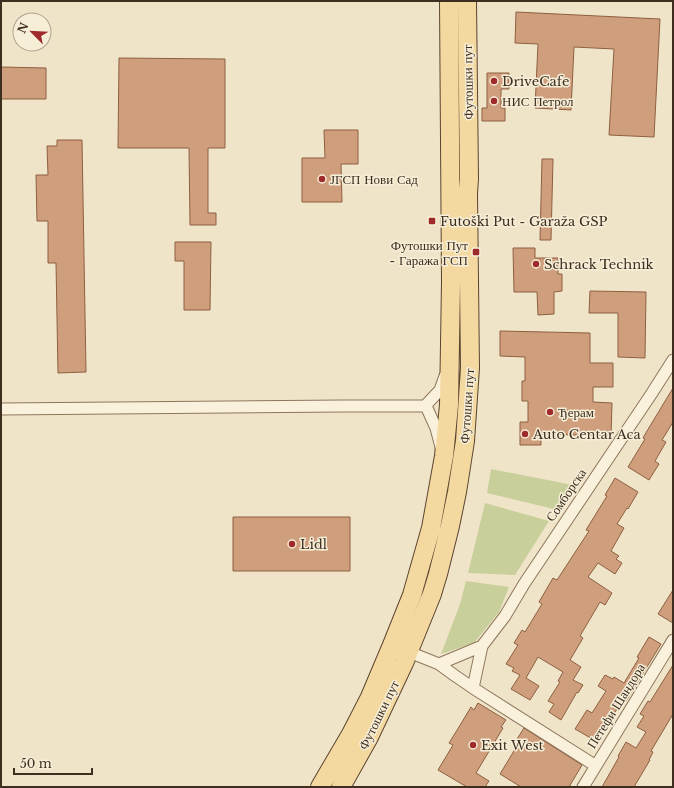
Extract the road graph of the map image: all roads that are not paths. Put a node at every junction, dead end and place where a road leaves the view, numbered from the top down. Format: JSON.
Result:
{"nodes":[{"id":1,"x":467,"y":1,"type":"edge"},
{"id":2,"x":449,"y":7,"type":"edge"},
{"id":3,"x":673,"y":360,"type":"edge"},
{"id":4,"x":450,"y":365,"type":"junction"},
{"id":5,"x":426,"y":406,"type":"junction"},
{"id":6,"x":1,"y":409,"type":"edge"},
{"id":7,"x":444,"y":456,"type":"junction"},
{"id":8,"x":673,"y":640,"type":"edge"},
{"id":9,"x":482,"y":646,"type":"junction"},
{"id":10,"x":409,"y":652,"type":"junction"},
{"id":11,"x":439,"y":664,"type":"junction"},
{"id":12,"x":473,"y":688,"type":"junction"},
{"id":13,"x":596,"y":766,"type":"junction"},
{"id":14,"x":320,"y":787,"type":"edge"},
{"id":15,"x":341,"y":787,"type":"edge"},
{"id":16,"x":583,"y":787,"type":"edge"}],
"edges":[{"from":1,"to":10,"type":"main road","name":"Футошки пут"},
{"from":2,"to":4,"type":"main road","name":"Футошки пут"},
{"from":3,"to":9,"type":"street","name":"Сомборска"},
{"from":4,"to":5,"type":"street"},
{"from":4,"to":7,"type":"main road","name":"Футошки пут"},
{"from":5,"to":6,"type":"street"},
{"from":5,"to":7,"type":"street"},
{"from":7,"to":14,"type":"main road","name":"Футошки пут"},
{"from":8,"to":13,"type":"street","name":"Петефи Шандора"},
{"from":9,"to":11,"type":"street","name":"Сомборска"},
{"from":9,"to":12,"type":"street","name":"Сомборска"},
{"from":10,"to":11,"type":"street"},
{"from":10,"to":15,"type":"main road","name":"Футошки пут"},
{"from":11,"to":12,"type":"street"},
{"from":12,"to":13,"type":"street"},
{"from":13,"to":16,"type":"street","name":"Петефи Шандора"}]}
